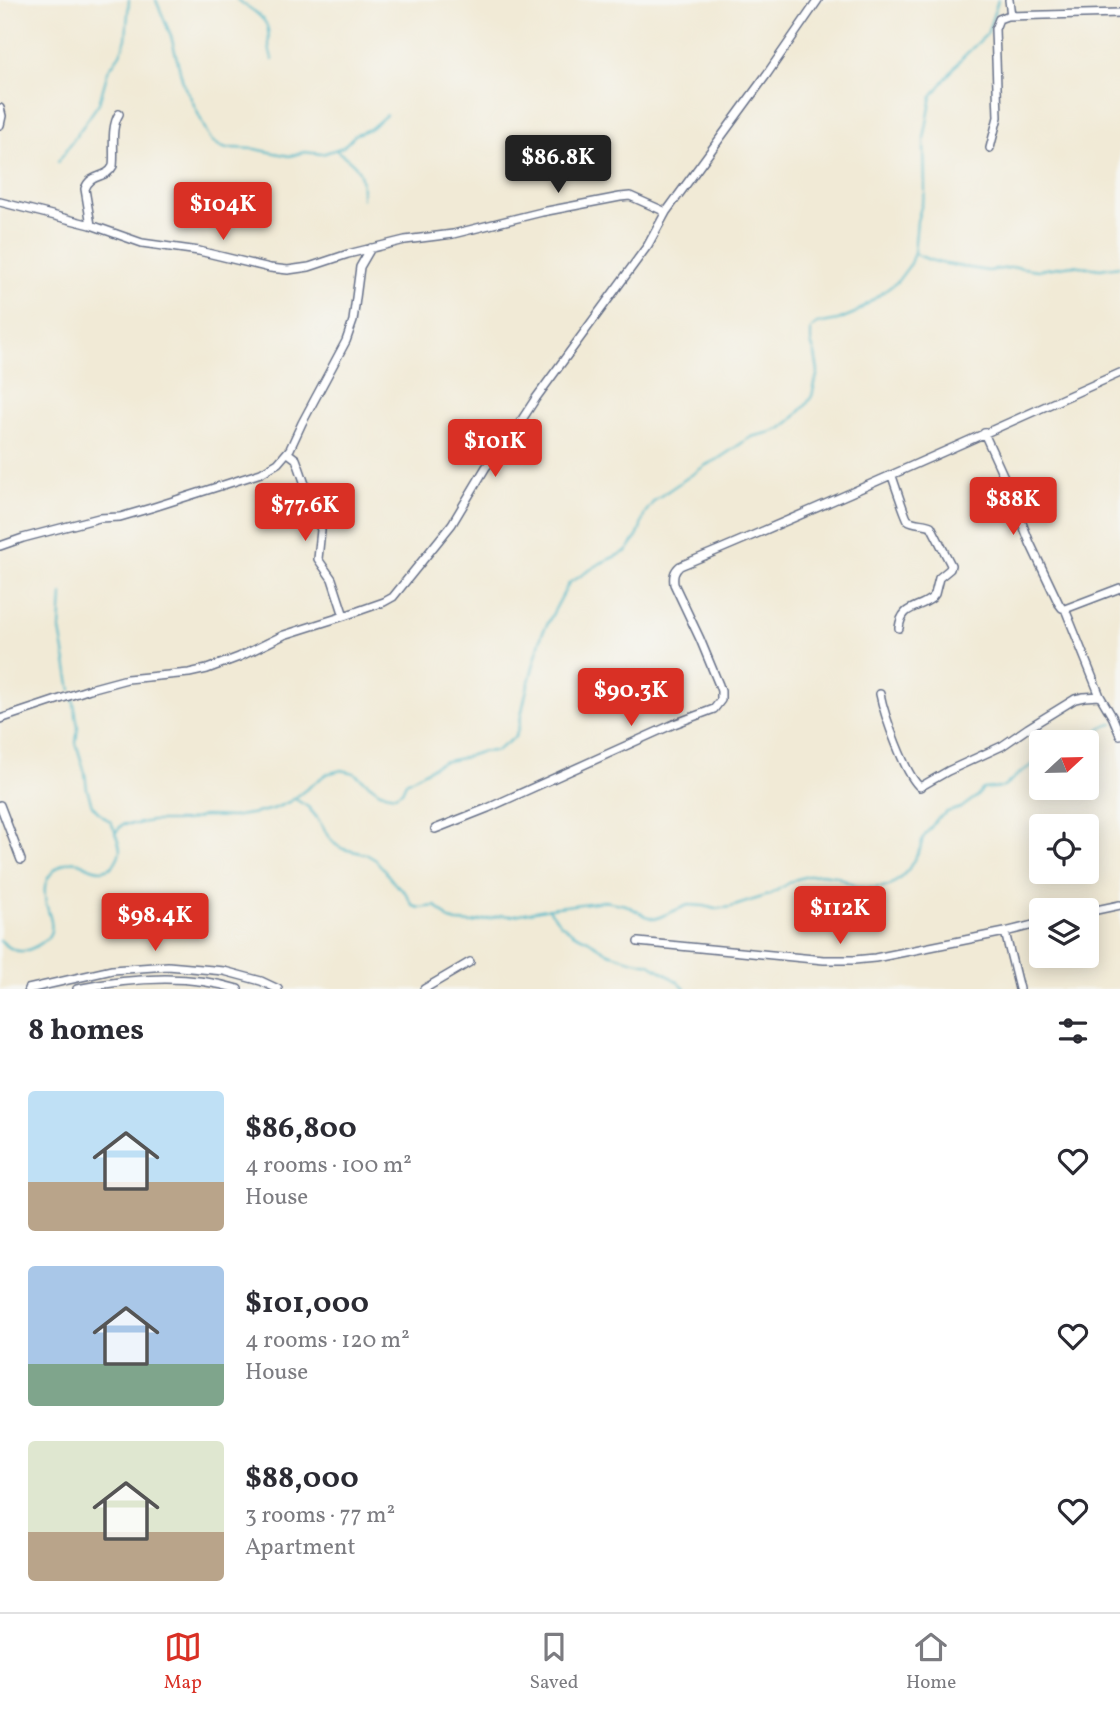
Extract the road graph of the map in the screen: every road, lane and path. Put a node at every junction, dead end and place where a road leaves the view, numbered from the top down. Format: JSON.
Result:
{"nodes":[{"id":1,"x":818,"y":0,"type":"edge"},
{"id":2,"x":1009,"y":0,"type":"edge"},
{"id":3,"x":1120,"y":13,"type":"edge"},
{"id":4,"x":1012,"y":16,"type":"junction"},
{"id":5,"x":0,"y":108,"type":"edge"},
{"id":6,"x":119,"y":114,"type":"dead end"},
{"id":7,"x":0,"y":125,"type":"edge"},
{"id":8,"x":990,"y":148,"type":"dead end"},
{"id":9,"x":0,"y":202,"type":"edge"},
{"id":10,"x":666,"y":212,"type":"junction"},
{"id":11,"x":91,"y":225,"type":"junction"},
{"id":12,"x":372,"y":247,"type":"junction"},
{"id":13,"x":1120,"y":373,"type":"edge"},
{"id":14,"x":984,"y":433,"type":"junction"},
{"id":15,"x":288,"y":453,"type":"junction"},
{"id":16,"x":892,"y":476,"type":"junction"},
{"id":17,"x":0,"y":547,"type":"edge"},
{"id":18,"x":1120,"y":588,"type":"edge"},
{"id":19,"x":1065,"y":609,"type":"junction"},
{"id":20,"x":344,"y":616,"type":"junction"},
{"id":21,"x":899,"y":628,"type":"dead end"},
{"id":22,"x":880,"y":694,"type":"dead end"},
{"id":23,"x":1100,"y":696,"type":"junction"},
{"id":24,"x":0,"y":719,"type":"edge"},
{"id":25,"x":1120,"y":734,"type":"edge"},
{"id":26,"x":0,"y":805,"type":"edge"},
{"id":27,"x":435,"y":829,"type":"dead end"},
{"id":28,"x":21,"y":860,"type":"dead end"},
{"id":29,"x":1120,"y":905,"type":"edge"},
{"id":30,"x":1099,"y":909,"type":"edge"},
{"id":31,"x":1029,"y":926,"type":"edge"},
{"id":32,"x":1005,"y":932,"type":"junction"},
{"id":33,"x":638,"y":942,"type":"dead end"},
{"id":34,"x":470,"y":962,"type":"dead end"},
{"id":35,"x":203,"y":982,"type":"junction"},
{"id":36,"x":28,"y":989,"type":"edge"},
{"id":37,"x":77,"y":989,"type":"edge"},
{"id":38,"x":196,"y":989,"type":"edge"},
{"id":39,"x":238,"y":989,"type":"edge"},
{"id":40,"x":278,"y":989,"type":"edge"},
{"id":41,"x":424,"y":989,"type":"edge"},
{"id":42,"x":1019,"y":989,"type":"edge"}],
"edges":[{"from":1,"to":10,"type":"street"},
{"from":2,"to":4,"type":"street"},
{"from":3,"to":4,"type":"street"},
{"from":4,"to":8,"type":"street"},
{"from":5,"to":7,"type":"street"},
{"from":6,"to":11,"type":"street"},
{"from":9,"to":11,"type":"street"},
{"from":10,"to":12,"type":"street"},
{"from":10,"to":20,"type":"street"},
{"from":11,"to":12,"type":"street"},
{"from":12,"to":15,"type":"street"},
{"from":13,"to":14,"type":"street"},
{"from":14,"to":16,"type":"street"},
{"from":14,"to":19,"type":"street"},
{"from":15,"to":17,"type":"street"},
{"from":15,"to":20,"type":"street"},
{"from":16,"to":21,"type":"street"},
{"from":16,"to":27,"type":"street"},
{"from":18,"to":19,"type":"street"},
{"from":19,"to":23,"type":"street"},
{"from":20,"to":24,"type":"street"},
{"from":22,"to":23,"type":"street"},
{"from":23,"to":25,"type":"street"},
{"from":26,"to":28,"type":"street"},
{"from":29,"to":30,"type":"street"},
{"from":31,"to":32,"type":"street"},
{"from":32,"to":33,"type":"street"},
{"from":32,"to":42,"type":"street"},
{"from":34,"to":41,"type":"street"},
{"from":35,"to":37,"type":"street"},
{"from":35,"to":38,"type":"street"},
{"from":35,"to":39,"type":"street"},
{"from":36,"to":40,"type":"street"}]}
